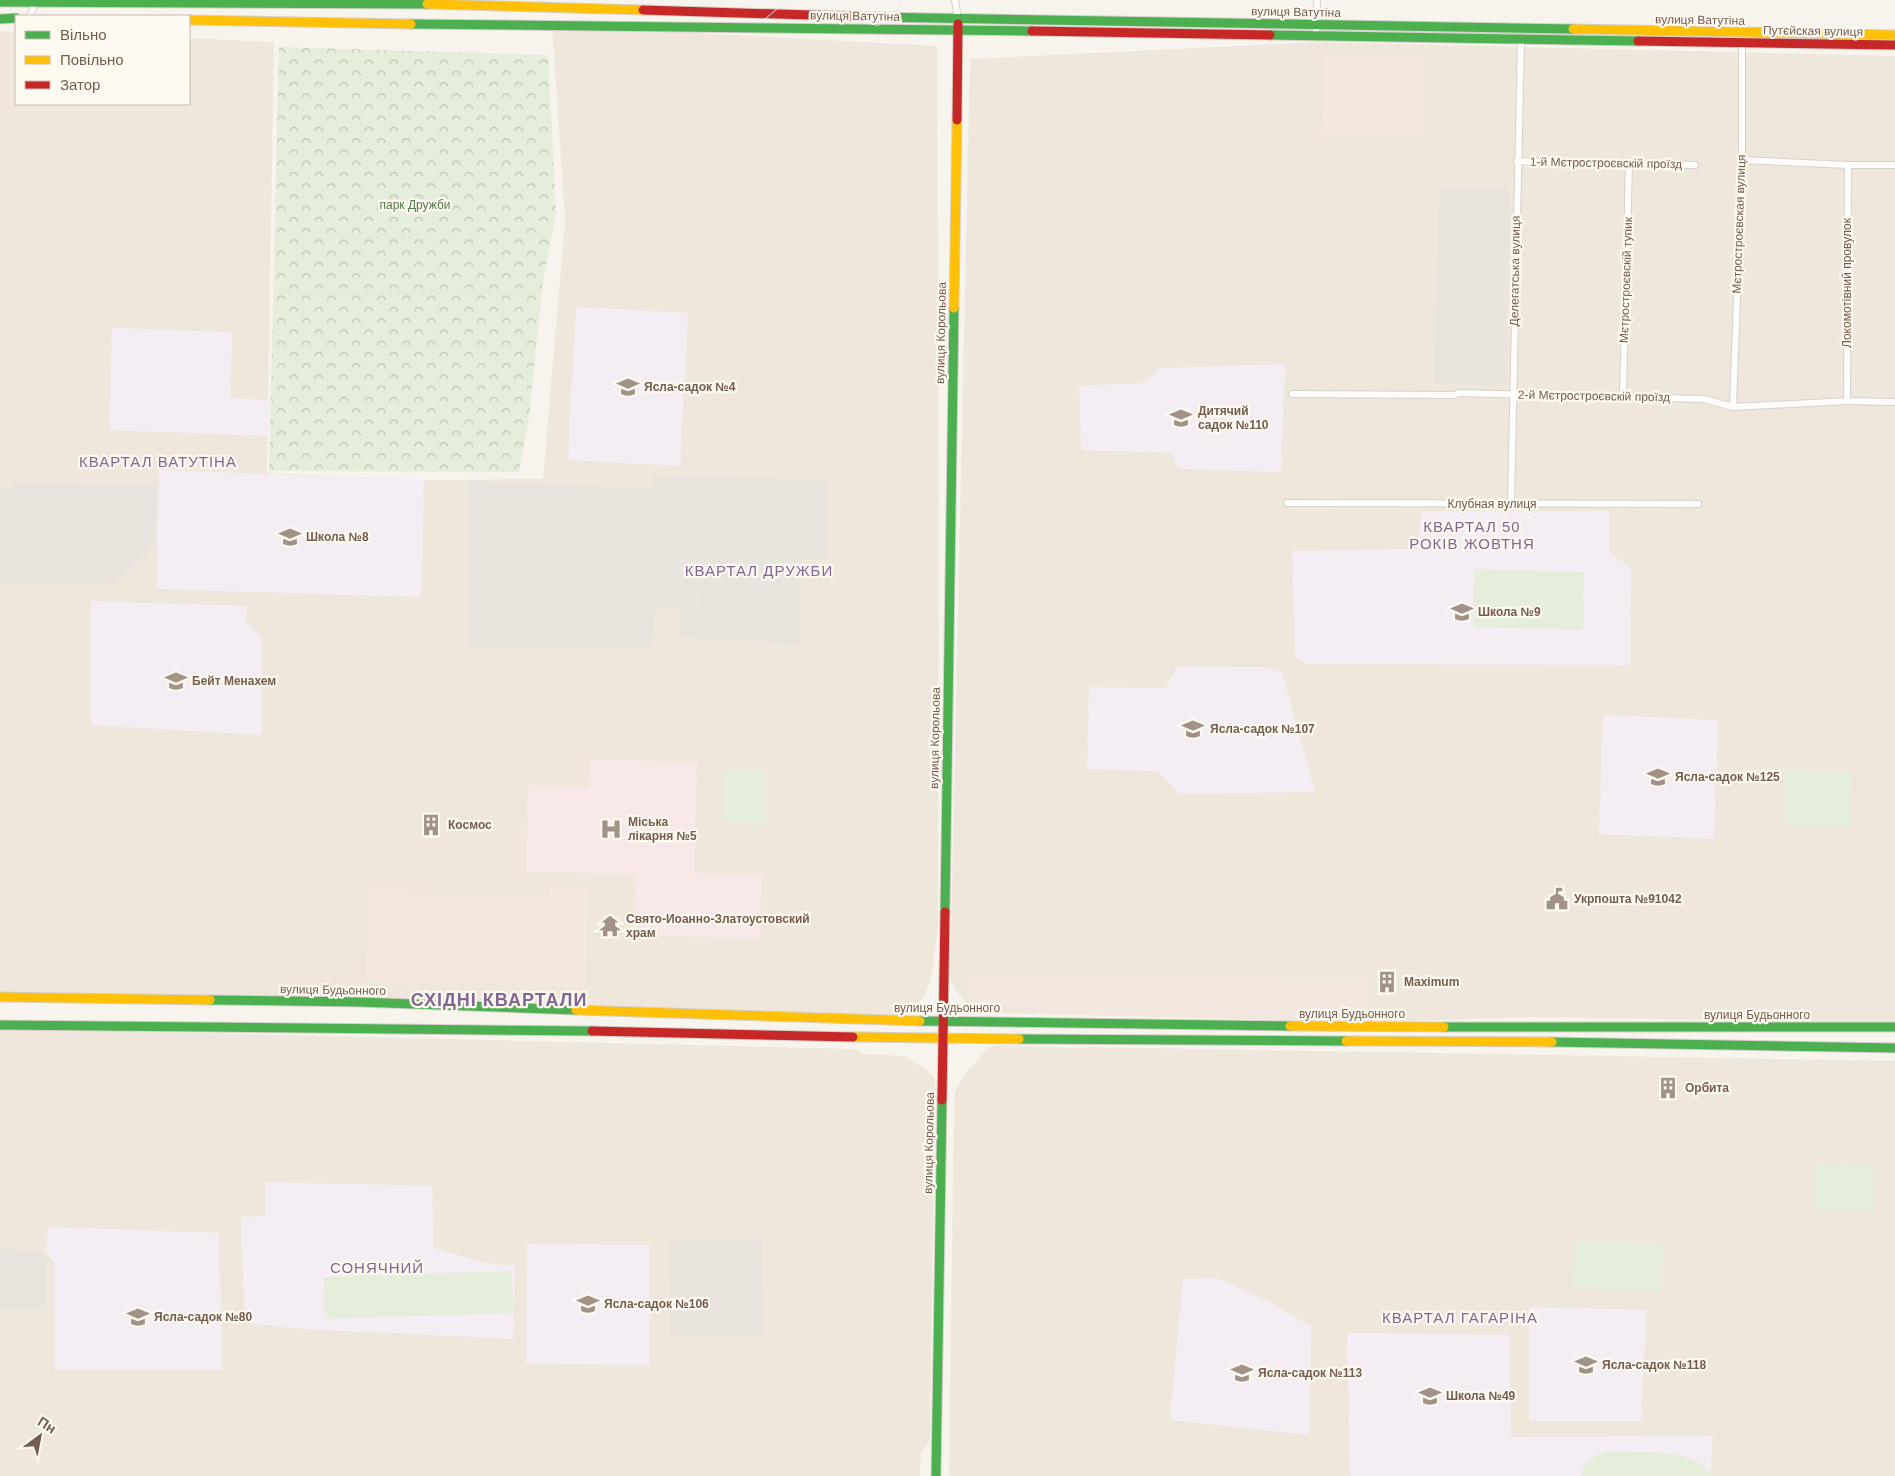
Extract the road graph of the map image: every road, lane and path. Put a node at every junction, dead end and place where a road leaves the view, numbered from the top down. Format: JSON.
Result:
{"nodes":[{"id":1,"x":955,"y":0,"type":"edge"},
{"id":2,"x":1317,"y":0,"type":"edge"},
{"id":3,"x":36,"y":1,"type":"edge"},
{"id":4,"x":0,"y":2,"type":"edge"},
{"id":5,"x":590,"y":4,"type":"edge"},
{"id":6,"x":30,"y":15,"type":"edge"},
{"id":7,"x":15,"y":18,"type":"edge"},
{"id":8,"x":0,"y":19,"type":"edge"},
{"id":9,"x":958,"y":19,"type":"junction"},
{"id":10,"x":190,"y":20,"type":"edge"},
{"id":11,"x":1317,"y":25,"type":"junction"},
{"id":12,"x":958,"y":31,"type":"junction"},
{"id":13,"x":1316,"y":35,"type":"junction"},
{"id":14,"x":1895,"y":35,"type":"edge"},
{"id":15,"x":1521,"y":38,"type":"junction"},
{"id":16,"x":1742,"y":42,"type":"junction"},
{"id":17,"x":1895,"y":45,"type":"edge"},
{"id":18,"x":1742,"y":160,"type":"junction"},
{"id":19,"x":1517,"y":161,"type":"junction"},
{"id":20,"x":1629,"y":164,"type":"junction"},
{"id":21,"x":1695,"y":165,"type":"dead end"},
{"id":22,"x":1848,"y":165,"type":"junction"},
{"id":23,"x":1895,"y":165,"type":"edge"},
{"id":24,"x":1292,"y":394,"type":"dead end"},
{"id":25,"x":1513,"y":395,"type":"junction"},
{"id":26,"x":1623,"y":396,"type":"junction"},
{"id":27,"x":1847,"y":401,"type":"junction"},
{"id":28,"x":1895,"y":402,"type":"edge"},
{"id":29,"x":1734,"y":407,"type":"junction"},
{"id":30,"x":1287,"y":503,"type":"dead end"},
{"id":31,"x":1511,"y":504,"type":"junction"},
{"id":32,"x":1698,"y":504,"type":"dead end"},
{"id":33,"x":0,"y":997,"type":"edge"},
{"id":34,"x":943,"y":1021,"type":"junction"},
{"id":35,"x":0,"y":1025,"type":"edge"},
{"id":36,"x":1895,"y":1027,"type":"edge"},
{"id":37,"x":943,"y":1038,"type":"junction"},
{"id":38,"x":1895,"y":1048,"type":"edge"},
{"id":39,"x":936,"y":1476,"type":"edge"}],
"edges":[{"from":1,"to":9,"type":"street","name":"вулиця Корольова"},
{"from":2,"to":11,"type":"street"},
{"from":3,"to":4,"type":"main road","name":"вулиця Ватутіна"},
{"from":3,"to":5,"type":"main road","name":"вулиця Ватутіна"},
{"from":3,"to":6,"type":"street"},
{"from":5,"to":9,"type":"main road","name":"вулиця Ватутіна"},
{"from":7,"to":8,"type":"main road"},
{"from":9,"to":11,"type":"main road","name":"вулиця Ватутіна"},
{"from":9,"to":12,"type":"main road","name":"вулиця Корольова"},
{"from":10,"to":12,"type":"main road","name":"вулиця Ватутіна"},
{"from":11,"to":13,"type":"street"},
{"from":11,"to":14,"type":"main road","name":"вулиця Ватутіна"},
{"from":12,"to":13,"type":"main road","name":"вулиця Ватутіна"},
{"from":12,"to":34,"type":"main road","name":"вулиця Корольова"},
{"from":13,"to":15,"type":"main road","name":"вулиця Ватутіна"},
{"from":15,"to":16,"type":"main road","name":"Путєйская вулиця"},
{"from":15,"to":19,"type":"street","name":"Делегатська вулиця"},
{"from":16,"to":17,"type":"main road","name":"Путєйская вулиця"},
{"from":16,"to":18,"type":"street","name":"Мєтростроєвская вулиця"},
{"from":18,"to":22,"type":"street"},
{"from":18,"to":29,"type":"street","name":"Мєтростроєвская вулиця"},
{"from":19,"to":20,"type":"street","name":"1-й Мєтростроєвскій проїзд"},
{"from":19,"to":25,"type":"street","name":"Делегатська вулиця"},
{"from":20,"to":21,"type":"street","name":"1-й Мєтростроєвскій проїзд"},
{"from":20,"to":26,"type":"street","name":"Мєтростроєвскій тупик"},
{"from":22,"to":23,"type":"street"},
{"from":22,"to":27,"type":"street","name":"Локомотівний провулок"},
{"from":24,"to":25,"type":"street","name":"2-й Мєтростроєвскій проїзд"},
{"from":25,"to":26,"type":"street","name":"2-й Мєтростроєвскій проїзд"},
{"from":25,"to":31,"type":"street","name":"Делегатська вулиця"},
{"from":26,"to":29,"type":"street","name":"2-й Мєтростроєвскій проїзд"},
{"from":27,"to":28,"type":"street","name":"2-й Мєтростроєвскій проїзд"},
{"from":27,"to":29,"type":"street","name":"2-й Мєтростроєвскій проїзд"},
{"from":30,"to":31,"type":"street","name":"Клубная вулиця"},
{"from":31,"to":32,"type":"street","name":"Клубная вулиця"},
{"from":33,"to":34,"type":"main road","name":"вулиця Будьонного"},
{"from":34,"to":36,"type":"main road","name":"вулиця Будьонного"},
{"from":34,"to":37,"type":"main road","name":"вулиця Корольова"},
{"from":35,"to":37,"type":"main road"},
{"from":37,"to":38,"type":"main road"},
{"from":37,"to":39,"type":"main road","name":"вулиця Корольова"}]}
